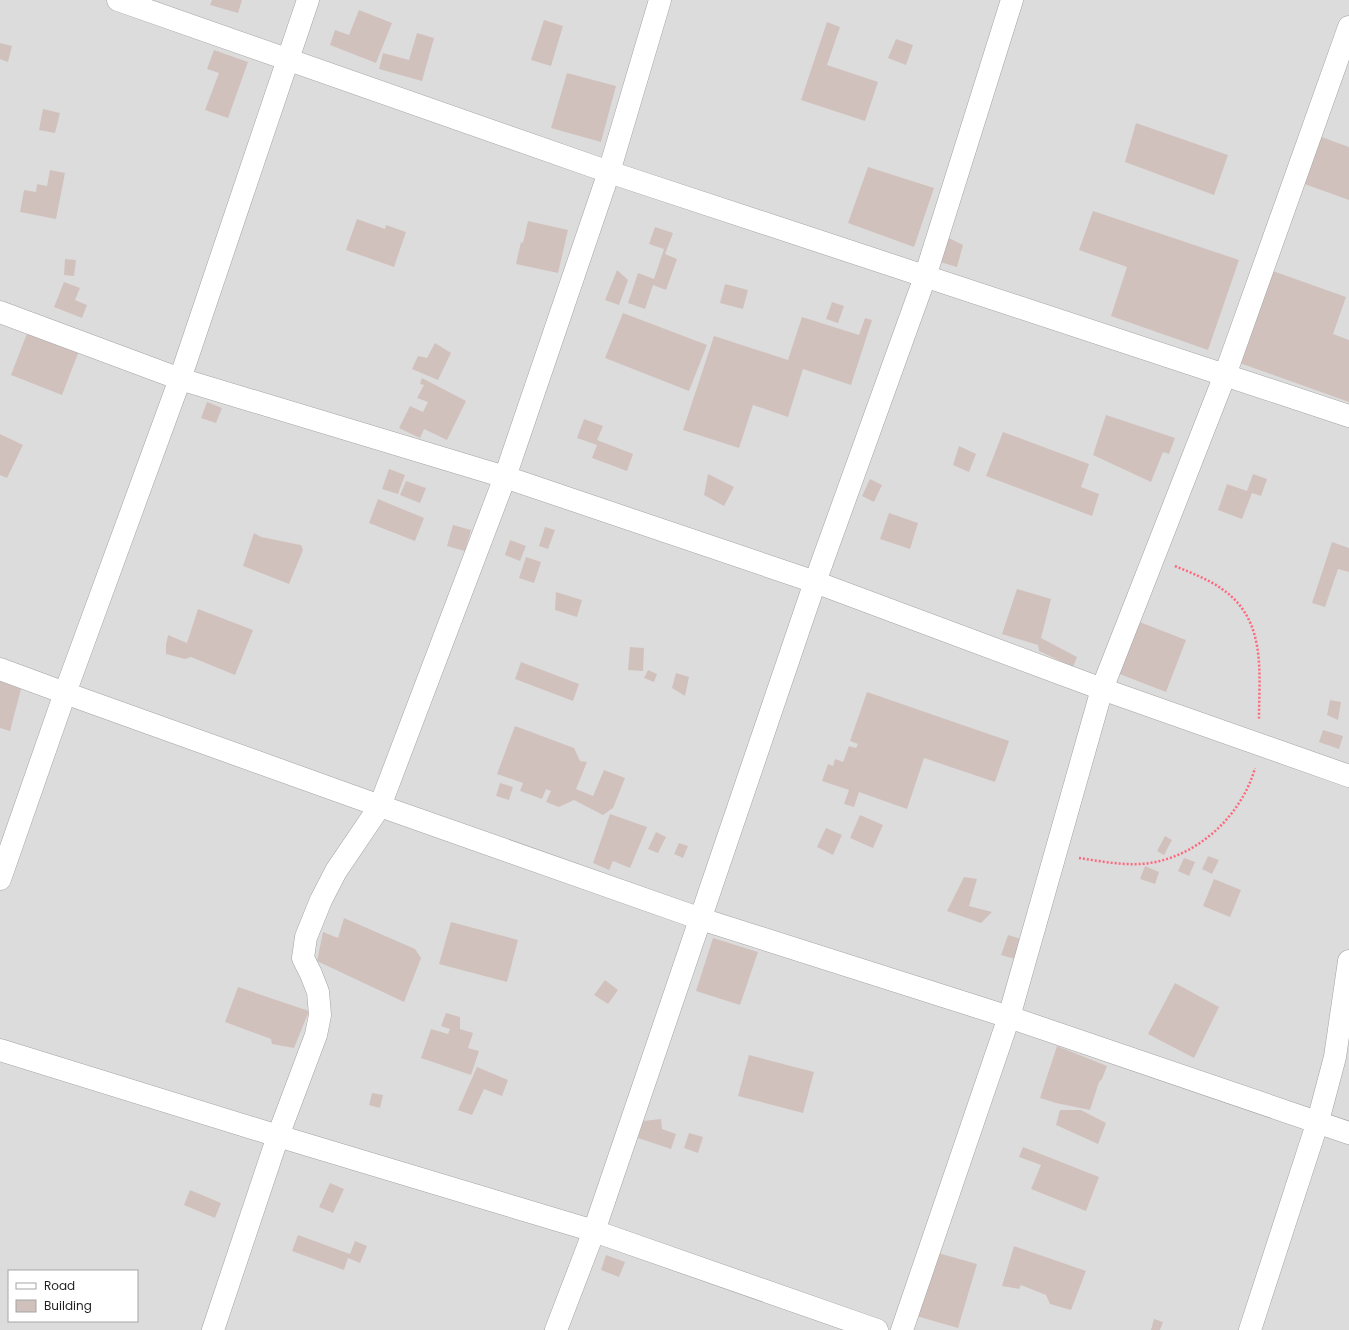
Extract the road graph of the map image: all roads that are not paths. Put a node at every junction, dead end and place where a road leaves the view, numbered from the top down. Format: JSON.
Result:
{"nodes":[{"id":1,"x":118,"y":0,"type":"edge"},
{"id":2,"x":308,"y":0,"type":"edge"},
{"id":3,"x":660,"y":0,"type":"edge"},
{"id":4,"x":1012,"y":0,"type":"edge"},
{"id":5,"x":1349,"y":27,"type":"edge"},
{"id":6,"x":288,"y":60,"type":"junction"},
{"id":7,"x":609,"y":172,"type":"junction"},
{"id":8,"x":925,"y":277,"type":"junction"},
{"id":9,"x":0,"y":312,"type":"edge"},
{"id":10,"x":1224,"y":375,"type":"junction"},
{"id":11,"x":180,"y":379,"type":"junction"},
{"id":12,"x":1349,"y":416,"type":"edge"},
{"id":13,"x":505,"y":477,"type":"junction"},
{"id":14,"x":815,"y":582,"type":"junction"},
{"id":15,"x":0,"y":669,"type":"edge"},
{"id":16,"x":1102,"y":689,"type":"junction"},
{"id":17,"x":65,"y":693,"type":"junction"},
{"id":18,"x":1349,"y":776,"type":"edge"},
{"id":19,"x":380,"y":806,"type":"junction"},
{"id":20,"x":0,"y":879,"type":"edge"},
{"id":21,"x":701,"y":919,"type":"junction"},
{"id":22,"x":1349,"y":961,"type":"edge"},
{"id":23,"x":1009,"y":1017,"type":"junction"},
{"id":24,"x":0,"y":1050,"type":"edge"},
{"id":25,"x":1318,"y":1121,"type":"junction"},
{"id":26,"x":1349,"y":1133,"type":"edge"},
{"id":27,"x":278,"y":1136,"type":"junction"},
{"id":28,"x":594,"y":1231,"type":"junction"},
{"id":29,"x":212,"y":1330,"type":"edge"},
{"id":30,"x":556,"y":1330,"type":"edge"},
{"id":31,"x":877,"y":1330,"type":"edge"},
{"id":32,"x":902,"y":1330,"type":"edge"},
{"id":33,"x":1250,"y":1330,"type":"edge"}],
"edges":[{"from":1,"to":6,"type":"street"},
{"from":2,"to":6,"type":"street"},
{"from":3,"to":7,"type":"street"},
{"from":4,"to":8,"type":"street"},
{"from":5,"to":10,"type":"street"},
{"from":6,"to":7,"type":"street"},
{"from":6,"to":11,"type":"street"},
{"from":7,"to":8,"type":"street"},
{"from":7,"to":13,"type":"street"},
{"from":8,"to":10,"type":"street"},
{"from":8,"to":14,"type":"street"},
{"from":9,"to":11,"type":"street"},
{"from":10,"to":12,"type":"street"},
{"from":10,"to":16,"type":"street"},
{"from":11,"to":13,"type":"street"},
{"from":11,"to":17,"type":"street"},
{"from":13,"to":14,"type":"street"},
{"from":13,"to":19,"type":"street"},
{"from":14,"to":16,"type":"street"},
{"from":14,"to":21,"type":"street"},
{"from":15,"to":17,"type":"street"},
{"from":16,"to":18,"type":"street"},
{"from":16,"to":23,"type":"street"},
{"from":17,"to":19,"type":"street"},
{"from":17,"to":20,"type":"street"},
{"from":19,"to":21,"type":"street"},
{"from":19,"to":27,"type":"street"},
{"from":21,"to":23,"type":"street"},
{"from":21,"to":28,"type":"street"},
{"from":22,"to":25,"type":"street"},
{"from":23,"to":25,"type":"street"},
{"from":23,"to":32,"type":"street"},
{"from":24,"to":27,"type":"street"},
{"from":25,"to":26,"type":"street"},
{"from":25,"to":33,"type":"street"},
{"from":27,"to":28,"type":"street"},
{"from":27,"to":29,"type":"street"},
{"from":28,"to":30,"type":"street"},
{"from":28,"to":31,"type":"street"}]}
